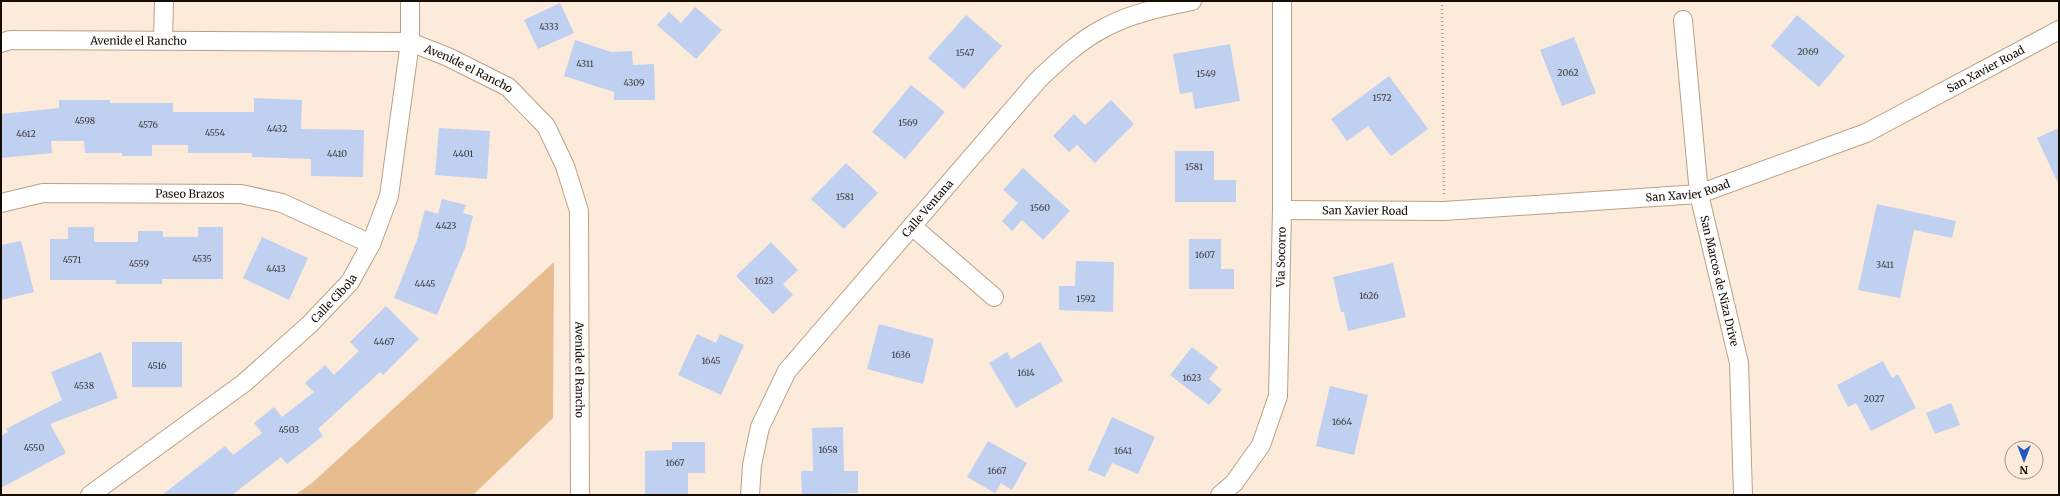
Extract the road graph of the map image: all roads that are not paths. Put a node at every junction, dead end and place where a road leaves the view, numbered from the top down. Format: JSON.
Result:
{"nodes":[{"id":1,"x":164,"y":1,"type":"edge"},
{"id":2,"x":410,"y":1,"type":"edge"},
{"id":3,"x":1192,"y":1,"type":"edge"},
{"id":4,"x":1282,"y":1,"type":"edge"},
{"id":5,"x":1683,"y":20,"type":"dead end"},
{"id":6,"x":2059,"y":30,"type":"edge"},
{"id":7,"x":163,"y":40,"type":"junction"},
{"id":8,"x":410,"y":42,"type":"junction"},
{"id":9,"x":1,"y":43,"type":"edge"},
{"id":10,"x":1699,"y":194,"type":"junction"},
{"id":11,"x":1,"y":203,"type":"edge"},
{"id":12,"x":1282,"y":210,"type":"junction"},
{"id":13,"x":912,"y":226,"type":"junction"},
{"id":14,"x":371,"y":244,"type":"junction"},
{"id":15,"x":994,"y":297,"type":"dead end"},
{"id":16,"x":90,"y":495,"type":"edge"},
{"id":17,"x":580,"y":495,"type":"edge"},
{"id":18,"x":750,"y":495,"type":"edge"},
{"id":19,"x":1220,"y":495,"type":"edge"},
{"id":20,"x":1743,"y":495,"type":"edge"}],
"edges":[{"from":1,"to":7,"type":"street"},
{"from":2,"to":8,"type":"street","name":"Calle Cibola"},
{"from":3,"to":13,"type":"street","name":"Calle Ventana"},
{"from":4,"to":12,"type":"street","name":"Via Socorro"},
{"from":5,"to":10,"type":"street","name":"San Marcos de Niza Drive"},
{"from":6,"to":10,"type":"street","name":"San Xavier Road"},
{"from":7,"to":8,"type":"street","name":"Avenide el Rancho"},
{"from":7,"to":9,"type":"street","name":"Avenide el Rancho"},
{"from":8,"to":14,"type":"street","name":"Calle Cibola"},
{"from":8,"to":17,"type":"street","name":"Avenide el Rancho"},
{"from":10,"to":12,"type":"street","name":"San Xavier Road"},
{"from":10,"to":20,"type":"street","name":"San Marcos de Niza Drive"},
{"from":11,"to":14,"type":"street","name":"Paseo Brazos"},
{"from":12,"to":19,"type":"street","name":"Via Socorro"},
{"from":13,"to":15,"type":"street"},
{"from":13,"to":18,"type":"street","name":"Calle Ventana"},
{"from":14,"to":16,"type":"street","name":"Calle Cibola"}]}
